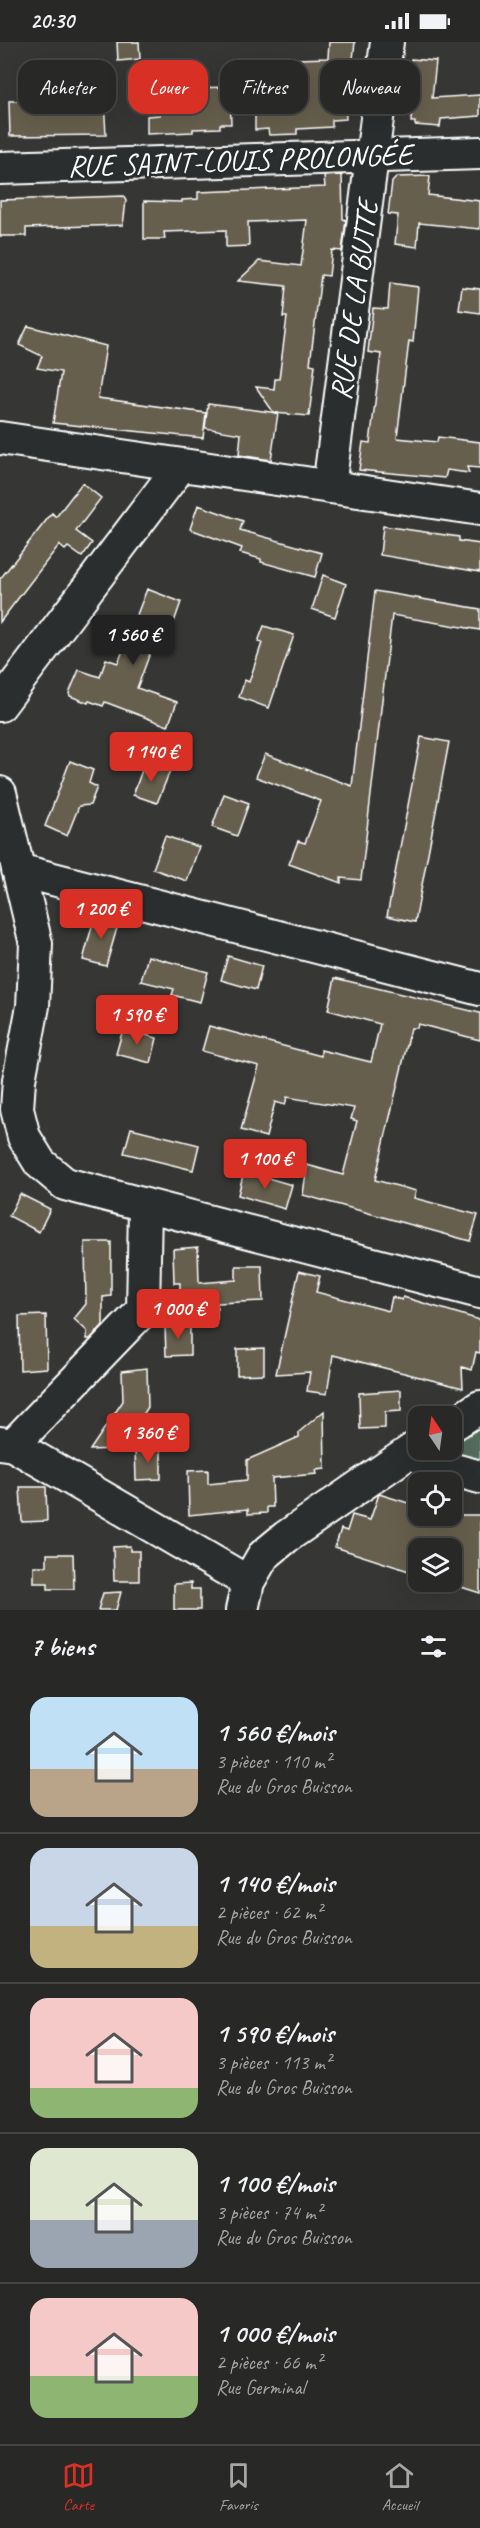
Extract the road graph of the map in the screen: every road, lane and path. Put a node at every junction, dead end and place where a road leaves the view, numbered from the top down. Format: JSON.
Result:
{"nodes":[{"id":1,"x":387,"y":42,"type":"edge"},
{"id":2,"x":480,"y":153,"type":"edge"},
{"id":3,"x":374,"y":155,"type":"junction"},
{"id":4,"x":0,"y":168,"type":"edge"},
{"id":5,"x":0,"y":438,"type":"edge"},
{"id":6,"x":181,"y":465,"type":"junction"},
{"id":7,"x":329,"y":487,"type":"junction"},
{"id":8,"x":480,"y":509,"type":"edge"},
{"id":9,"x":0,"y":705,"type":"edge"},
{"id":10,"x":0,"y":793,"type":"edge"},
{"id":11,"x":18,"y":870,"type":"junction"},
{"id":12,"x":480,"y":989,"type":"edge"},
{"id":13,"x":145,"y":1207,"type":"junction"},
{"id":14,"x":480,"y":1292,"type":"edge"},
{"id":15,"x":480,"y":1407,"type":"edge"},
{"id":16,"x":462,"y":1419,"type":"edge"},
{"id":17,"x":6,"y":1444,"type":"edge"},
{"id":18,"x":408,"y":1453,"type":"edge"},
{"id":19,"x":431,"y":1460,"type":"edge"},
{"id":20,"x":480,"y":1477,"type":"edge"},
{"id":21,"x":245,"y":1596,"type":"edge"}],
"edges":[{"from":1,"to":3,"type":"street","name":"RUE DE LA BUTTE"},
{"from":2,"to":3,"type":"street","name":"RUE SAINT-LOUIS PROLONGÉE"},
{"from":3,"to":4,"type":"street","name":"RUE SAINT-LOUIS PROLONGÉE"},
{"from":3,"to":7,"type":"street","name":"RUE DE LA BUTTE"},
{"from":5,"to":6,"type":"street"},
{"from":6,"to":7,"type":"street"},
{"from":6,"to":9,"type":"street"},
{"from":7,"to":8,"type":"street"},
{"from":10,"to":11,"type":"street"},
{"from":11,"to":12,"type":"street"},
{"from":11,"to":13,"type":"street"},
{"from":13,"to":14,"type":"street"},
{"from":13,"to":17,"type":"street"},
{"from":15,"to":16,"type":"street"},
{"from":17,"to":21,"type":"street"},
{"from":18,"to":21,"type":"street"},
{"from":19,"to":20,"type":"street"}]}
